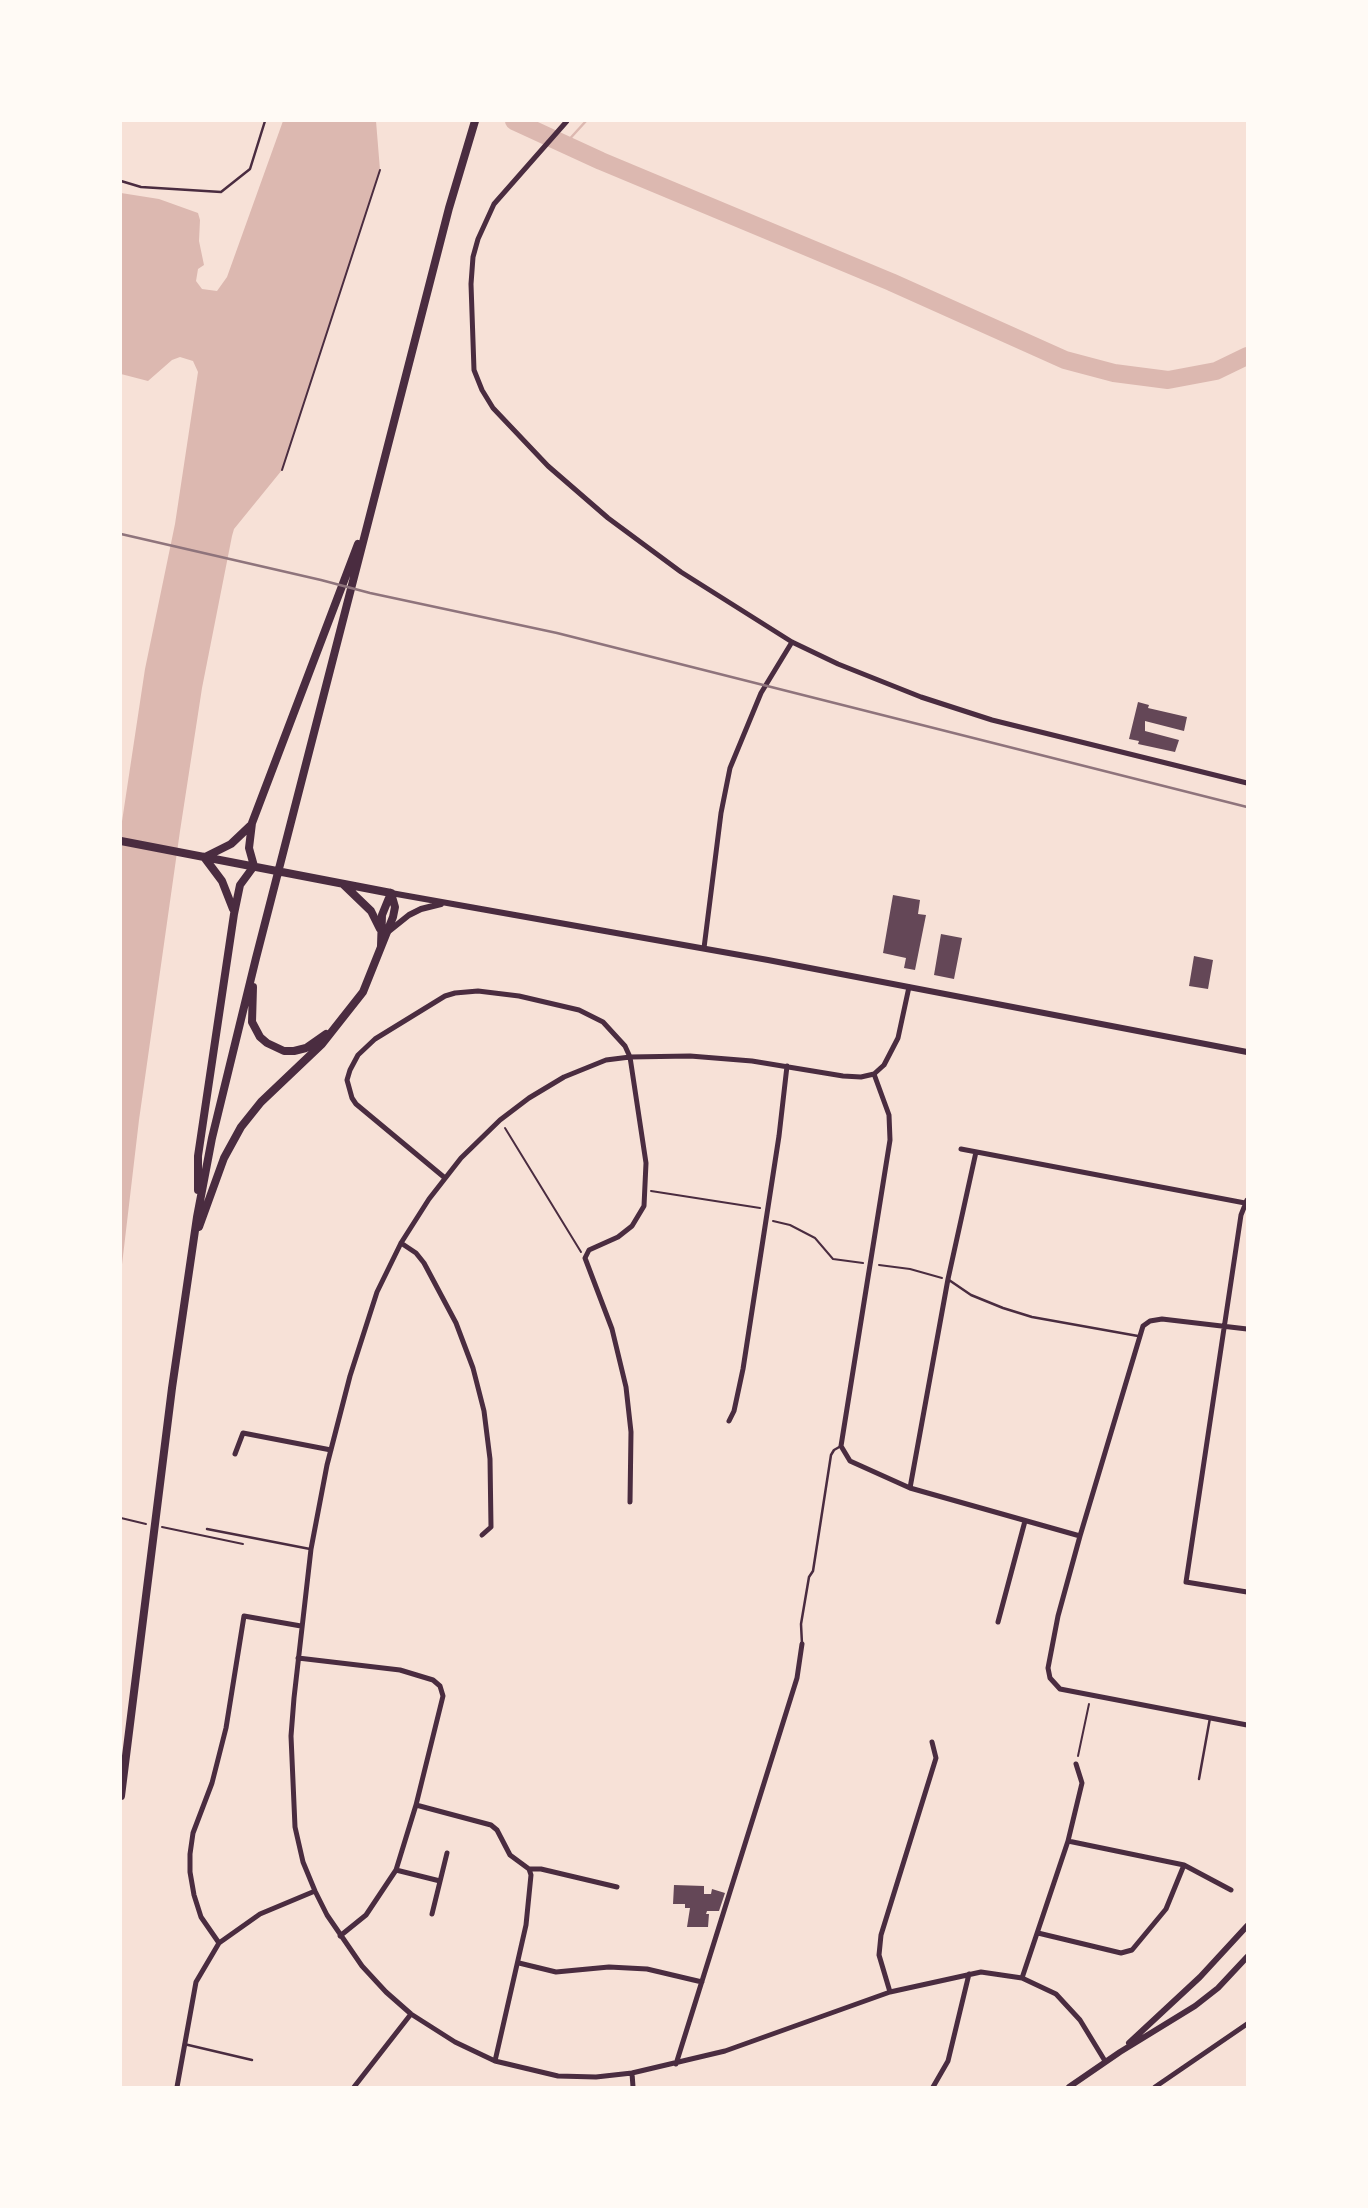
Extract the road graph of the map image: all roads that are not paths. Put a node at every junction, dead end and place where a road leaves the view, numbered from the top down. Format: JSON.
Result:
{"nodes":[{"id":1,"x":265,"y":121,"type":"edge"},
{"id":2,"x":475,"y":121,"type":"edge"},
{"id":3,"x":567,"y":121,"type":"edge"},
{"id":4,"x":121,"y":181,"type":"edge"},
{"id":5,"x":371,"y":509,"type":"junction"},
{"id":6,"x":792,"y":642,"type":"junction"},
{"id":7,"x":1247,"y":783,"type":"edge"},
{"id":8,"x":252,"y":823,"type":"junction"},
{"id":9,"x":121,"y":841,"type":"edge"},
{"id":10,"x":204,"y":857,"type":"junction"},
{"id":11,"x":254,"y":866,"type":"junction"},
{"id":12,"x":341,"y":883,"type":"junction"},
{"id":13,"x":391,"y":893,"type":"junction"},
{"id":14,"x":447,"y":904,"type":"junction"},
{"id":15,"x":234,"y":914,"type":"junction"},
{"id":16,"x":385,"y":930,"type":"junction"},
{"id":17,"x":704,"y":948,"type":"junction"},
{"id":18,"x":256,"y":958,"type":"junction"},
{"id":19,"x":909,"y":987,"type":"junction"},
{"id":20,"x":337,"y":1026,"type":"junction"},
{"id":21,"x":1247,"y":1052,"type":"edge"},
{"id":22,"x":630,"y":1057,"type":"junction"},
{"id":23,"x":787,"y":1066,"type":"junction"},
{"id":24,"x":874,"y":1074,"type":"junction"},
{"id":25,"x":961,"y":1149,"type":"dead end"},
{"id":26,"x":976,"y":1152,"type":"junction"},
{"id":27,"x":445,"y":1178,"type":"junction"},
{"id":28,"x":1246,"y":1201,"type":"edge"},
{"id":29,"x":197,"y":1217,"type":"junction"},
{"id":30,"x":193,"y":1243,"type":"junction"},
{"id":31,"x":401,"y":1243,"type":"junction"},
{"id":32,"x":1237,"y":1245,"type":"junction"},
{"id":33,"x":1247,"y":1246,"type":"edge"},
{"id":34,"x":948,"y":1279,"type":"junction"},
{"id":35,"x":1225,"y":1328,"type":"junction"},
{"id":36,"x":1247,"y":1329,"type":"edge"},
{"id":37,"x":1138,"y":1336,"type":"junction"},
{"id":38,"x":729,"y":1422,"type":"dead end"},
{"id":39,"x":841,"y":1446,"type":"junction"},
{"id":40,"x":331,"y":1450,"type":"junction"},
{"id":41,"x":235,"y":1454,"type":"dead end"},
{"id":42,"x":910,"y":1489,"type":"junction"},
{"id":43,"x":630,"y":1502,"type":"dead end"},
{"id":44,"x":1025,"y":1521,"type":"junction"},
{"id":45,"x":207,"y":1529,"type":"dead end"},
{"id":46,"x":482,"y":1535,"type":"dead end"},
{"id":47,"x":1080,"y":1536,"type":"junction"},
{"id":48,"x":311,"y":1549,"type":"junction"},
{"id":49,"x":1247,"y":1592,"type":"edge"},
{"id":50,"x":998,"y":1622,"type":"dead end"},
{"id":51,"x":301,"y":1626,"type":"junction"},
{"id":52,"x":802,"y":1644,"type":"joint"},
{"id":53,"x":298,"y":1658,"type":"junction"},
{"id":54,"x":1210,"y":1718,"type":"junction"},
{"id":55,"x":1247,"y":1725,"type":"edge"},
{"id":56,"x":932,"y":1742,"type":"dead end"},
{"id":57,"x":1076,"y":1765,"type":"road end"},
{"id":58,"x":1199,"y":1779,"type":"dead end"},
{"id":59,"x":121,"y":1796,"type":"edge"},
{"id":60,"x":416,"y":1805,"type":"junction"},
{"id":61,"x":1068,"y":1841,"type":"junction"},
{"id":62,"x":447,"y":1853,"type":"dead end"},
{"id":63,"x":1184,"y":1865,"type":"junction"},
{"id":64,"x":529,"y":1868,"type":"junction"},
{"id":65,"x":396,"y":1870,"type":"junction"},
{"id":66,"x":440,"y":1881,"type":"junction"},
{"id":67,"x":617,"y":1887,"type":"dead end"},
{"id":68,"x":315,"y":1891,"type":"junction"},
{"id":69,"x":1231,"y":1891,"type":"dead end"},
{"id":70,"x":432,"y":1914,"type":"dead end"},
{"id":71,"x":1247,"y":1928,"type":"edge"},
{"id":72,"x":1038,"y":1933,"type":"junction"},
{"id":73,"x":340,"y":1936,"type":"junction"},
{"id":74,"x":219,"y":1943,"type":"junction"},
{"id":75,"x":1247,"y":1957,"type":"edge"},
{"id":76,"x":519,"y":1963,"type":"junction"},
{"id":77,"x":968,"y":1974,"type":"junction"},
{"id":78,"x":1022,"y":1978,"type":"junction"},
{"id":79,"x":702,"y":1982,"type":"junction"},
{"id":80,"x":890,"y":1992,"type":"junction"},
{"id":81,"x":411,"y":2014,"type":"junction"},
{"id":82,"x":1247,"y":2024,"type":"edge"},
{"id":83,"x":184,"y":2044,"type":"junction"},
{"id":84,"x":1120,"y":2052,"type":"junction"},
{"id":85,"x":252,"y":2060,"type":"dead end"},
{"id":86,"x":495,"y":2061,"type":"junction"},
{"id":87,"x":1105,"y":2061,"type":"junction"},
{"id":88,"x":676,"y":2064,"type":"junction"},
{"id":89,"x":632,"y":2073,"type":"junction"},
{"id":90,"x":177,"y":2087,"type":"edge"},
{"id":91,"x":354,"y":2087,"type":"edge"},
{"id":92,"x":634,"y":2087,"type":"edge"},
{"id":93,"x":933,"y":2087,"type":"edge"},
{"id":94,"x":1069,"y":2087,"type":"edge"},
{"id":95,"x":1155,"y":2087,"type":"edge"}],
"edges":[{"from":1,"to":4,"type":"lane"},
{"from":2,"to":5,"type":"main road"},
{"from":3,"to":6,"type":"street"},
{"from":5,"to":8,"type":"main road"},
{"from":5,"to":18,"type":"main road"},
{"from":6,"to":7,"type":"street"},
{"from":6,"to":17,"type":"street"},
{"from":8,"to":10,"type":"main road"},
{"from":8,"to":11,"type":"main road"},
{"from":9,"to":10,"type":"main road"},
{"from":10,"to":11,"type":"main road"},
{"from":10,"to":15,"type":"main road"},
{"from":11,"to":12,"type":"main road"},
{"from":11,"to":15,"type":"main road"},
{"from":12,"to":13,"type":"main road"},
{"from":12,"to":16,"type":"main road"},
{"from":13,"to":14,"type":"street"},
{"from":13,"to":16,"type":"main road"},
{"from":14,"to":16,"type":"street"},
{"from":14,"to":17,"type":"street"},
{"from":15,"to":29,"type":"main road"},
{"from":16,"to":20,"type":"main road"},
{"from":17,"to":19,"type":"street"},
{"from":18,"to":20,"type":"main road"},
{"from":18,"to":29,"type":"main road"},
{"from":19,"to":21,"type":"street"},
{"from":19,"to":24,"type":"street"},
{"from":20,"to":30,"type":"main road"},
{"from":22,"to":23,"type":"street"},
{"from":22,"to":27,"type":"street"},
{"from":22,"to":27,"type":"street"},
{"from":22,"to":43,"type":"street"},
{"from":23,"to":24,"type":"street"},
{"from":23,"to":38,"type":"street"},
{"from":24,"to":39,"type":"street"},
{"from":25,"to":26,"type":"street"},
{"from":26,"to":28,"type":"street"},
{"from":26,"to":34,"type":"street"},
{"from":27,"to":31,"type":"street"},
{"from":28,"to":32,"type":"street"},
{"from":29,"to":30,"type":"main road"},
{"from":30,"to":59,"type":"main road"},
{"from":31,"to":40,"type":"street"},
{"from":31,"to":46,"type":"street"},
{"from":32,"to":33,"type":"street"},
{"from":32,"to":35,"type":"street"},
{"from":34,"to":37,"type":"lane"},
{"from":34,"to":42,"type":"street"},
{"from":35,"to":36,"type":"street"},
{"from":35,"to":37,"type":"street"},
{"from":35,"to":49,"type":"street"},
{"from":37,"to":47,"type":"street"},
{"from":39,"to":42,"type":"street"},
{"from":39,"to":52,"type":"lane"},
{"from":40,"to":41,"type":"street"},
{"from":40,"to":48,"type":"street"},
{"from":42,"to":44,"type":"street"},
{"from":44,"to":47,"type":"street"},
{"from":44,"to":50,"type":"street"},
{"from":45,"to":48,"type":"lane"},
{"from":47,"to":54,"type":"street"},
{"from":48,"to":51,"type":"street"},
{"from":51,"to":53,"type":"street"},
{"from":51,"to":74,"type":"street"},
{"from":52,"to":79,"type":"street"},
{"from":53,"to":60,"type":"street"},
{"from":53,"to":68,"type":"street"},
{"from":54,"to":55,"type":"street"},
{"from":54,"to":58,"type":"lane"},
{"from":56,"to":80,"type":"street"},
{"from":57,"to":61,"type":"street"},
{"from":60,"to":64,"type":"street"},
{"from":60,"to":65,"type":"street"},
{"from":61,"to":63,"type":"street"},
{"from":61,"to":72,"type":"street"},
{"from":62,"to":66,"type":"street"},
{"from":63,"to":69,"type":"street"},
{"from":63,"to":72,"type":"street"},
{"from":64,"to":67,"type":"street"},
{"from":64,"to":76,"type":"street"},
{"from":65,"to":66,"type":"street"},
{"from":65,"to":73,"type":"street"},
{"from":66,"to":70,"type":"street"},
{"from":68,"to":73,"type":"street"},
{"from":68,"to":74,"type":"street"},
{"from":71,"to":84,"type":"street"},
{"from":72,"to":78,"type":"street"},
{"from":73,"to":81,"type":"street"},
{"from":74,"to":83,"type":"street"},
{"from":75,"to":84,"type":"street"},
{"from":76,"to":79,"type":"street"},
{"from":76,"to":86,"type":"street"},
{"from":77,"to":78,"type":"street"},
{"from":77,"to":80,"type":"street"},
{"from":77,"to":93,"type":"street"},
{"from":78,"to":87,"type":"street"},
{"from":79,"to":88,"type":"street"},
{"from":80,"to":88,"type":"street"},
{"from":81,"to":86,"type":"street"},
{"from":81,"to":91,"type":"street"},
{"from":82,"to":95,"type":"street"},
{"from":83,"to":85,"type":"lane"},
{"from":83,"to":90,"type":"street"},
{"from":84,"to":87,"type":"street"},
{"from":86,"to":89,"type":"street"},
{"from":87,"to":94,"type":"street"},
{"from":88,"to":89,"type":"street"},
{"from":89,"to":92,"type":"street"}]}
